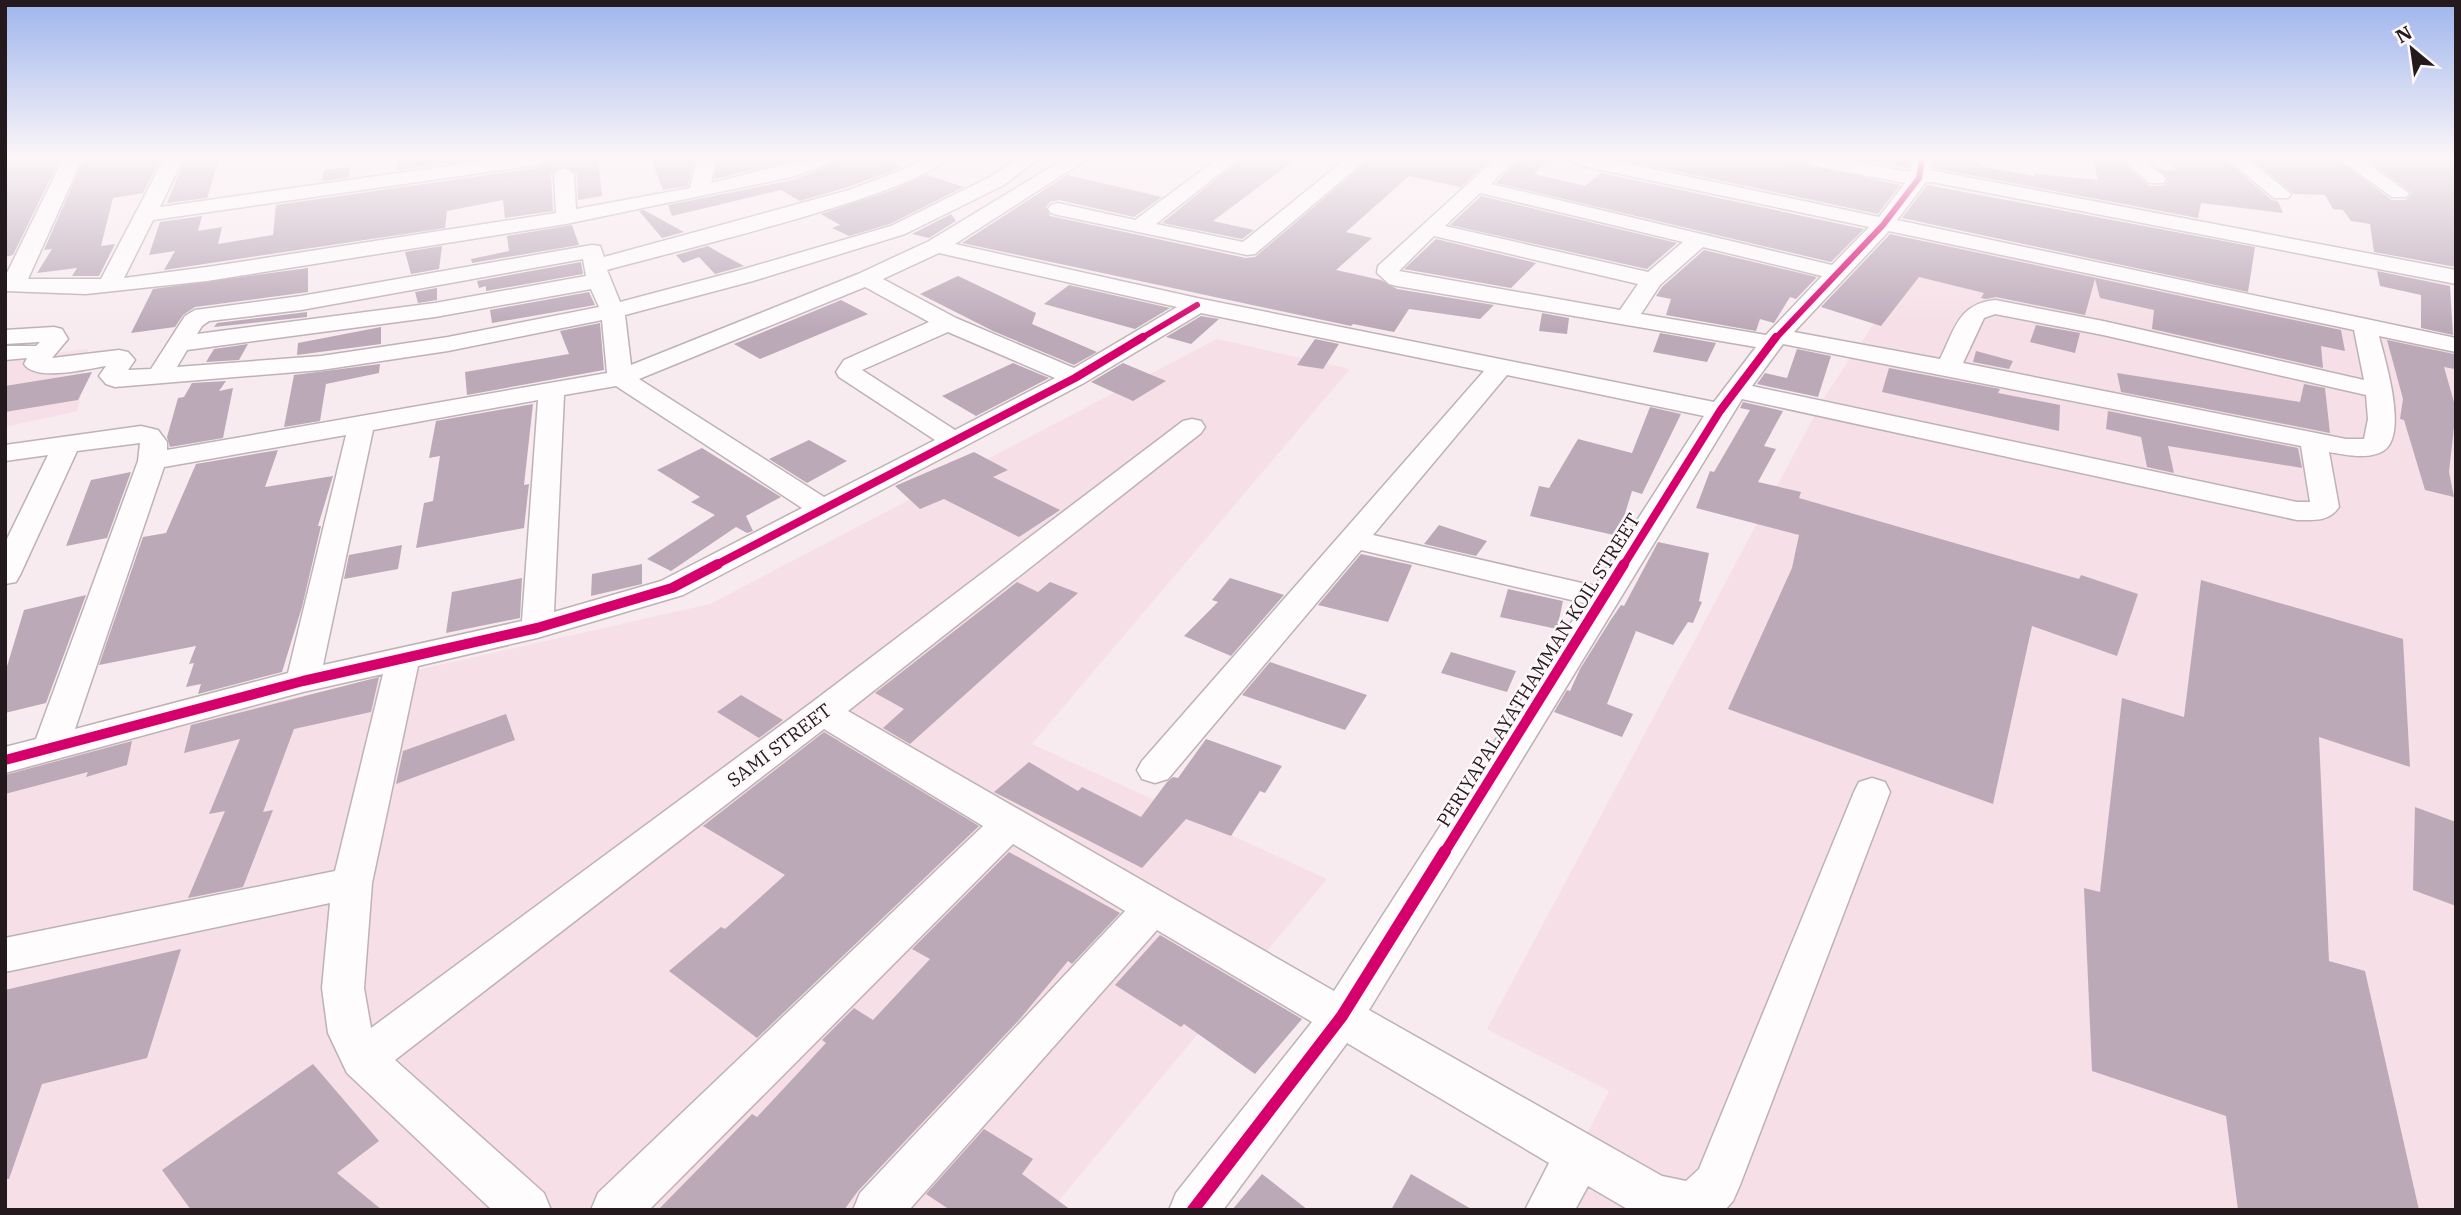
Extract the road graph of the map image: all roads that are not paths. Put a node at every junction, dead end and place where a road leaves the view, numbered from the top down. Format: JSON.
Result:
{"nodes":[{"id":1,"x":146,"y":215,"type":"edge"},
{"id":2,"x":45,"y":216,"type":"edge"},
{"id":3,"x":578,"y":216,"type":"edge"},
{"id":4,"x":770,"y":216,"type":"edge"},
{"id":5,"x":928,"y":216,"type":"edge"},
{"id":6,"x":949,"y":216,"type":"edge"},
{"id":7,"x":986,"y":216,"type":"edge"},
{"id":8,"x":1088,"y":216,"type":"edge"},
{"id":9,"x":1154,"y":216,"type":"edge"},
{"id":10,"x":1288,"y":216,"type":"edge"},
{"id":11,"x":1444,"y":216,"type":"edge"},
{"id":12,"x":1602,"y":216,"type":"edge"},
{"id":13,"x":1840,"y":216,"type":"edge"},
{"id":14,"x":1889,"y":216,"type":"edge"},
{"id":15,"x":2137,"y":216,"type":"edge"},
{"id":16,"x":566,"y":218,"type":"joint"},
{"id":17,"x":974,"y":223,"type":"junction"},
{"id":18,"x":1883,"y":225,"type":"junction"},
{"id":19,"x":1139,"y":227,"type":"junction"},
{"id":20,"x":1430,"y":229,"type":"junction"},
{"id":21,"x":1700,"y":239,"type":"junction"},
{"id":22,"x":937,"y":246,"type":"junction"},
{"id":23,"x":594,"y":260,"type":"junction"},
{"id":24,"x":215,"y":273,"type":"junction"},
{"id":25,"x":1838,"y":273,"type":"junction"},
{"id":26,"x":2456,"y":277,"type":"edge"},
{"id":27,"x":866,"y":279,"type":"junction"},
{"id":28,"x":1652,"y":280,"type":"junction"},
{"id":29,"x":110,"y":284,"type":"junction"},
{"id":30,"x":10,"y":285,"type":"edge"},
{"id":31,"x":1197,"y":305,"type":"junction"},
{"id":32,"x":613,"y":311,"type":"junction"},
{"id":33,"x":203,"y":315,"type":"junction"},
{"id":34,"x":1626,"y":318,"type":"junction"},
{"id":35,"x":947,"y":323,"type":"junction"},
{"id":36,"x":2365,"y":326,"type":"junction"},
{"id":37,"x":5,"y":337,"type":"edge"},
{"id":38,"x":1775,"y":339,"type":"junction"},
{"id":39,"x":178,"y":344,"type":"junction"},
{"id":40,"x":2456,"y":345,"type":"edge"},
{"id":41,"x":5,"y":353,"type":"edge"},
{"id":42,"x":41,"y":355,"type":"junction"},
{"id":43,"x":1949,"y":366,"type":"junction"},
{"id":44,"x":1500,"y":368,"type":"junction"},
{"id":45,"x":159,"y":376,"type":"junction"},
{"id":46,"x":1075,"y":377,"type":"junction"},
{"id":47,"x":620,"y":378,"type":"junction"},
{"id":48,"x":552,"y":389,"type":"junction"},
{"id":49,"x":2376,"y":390,"type":"junction"},
{"id":50,"x":1728,"y":400,"type":"junction"},
{"id":51,"x":360,"y":426,"type":"junction"},
{"id":52,"x":1192,"y":427,"type":"dead end"},
{"id":53,"x":2314,"y":440,"type":"junction"},
{"id":54,"x":954,"y":441,"type":"junction"},
{"id":55,"x":67,"y":444,"type":"junction"},
{"id":56,"x":5,"y":453,"type":"edge"},
{"id":57,"x":152,"y":461,"type":"junction"},
{"id":58,"x":823,"y":509,"type":"junction"},
{"id":59,"x":1353,"y":539,"type":"junction"},
{"id":60,"x":5,"y":575,"type":"edge"},
{"id":61,"x":1605,"y":598,"type":"junction"},
{"id":62,"x":537,"y":628,"type":"junction"},
{"id":63,"x":404,"y":656,"type":"junction"},
{"id":64,"x":303,"y":681,"type":"junction"},
{"id":65,"x":823,"y":712,"type":"junction"},
{"id":66,"x":51,"y":747,"type":"junction"},
{"id":67,"x":5,"y":760,"type":"edge"},
{"id":68,"x":1155,"y":770,"type":"dead end"},
{"id":69,"x":1872,"y":792,"type":"dead end"},
{"id":70,"x":1008,"y":825,"type":"junction"},
{"id":71,"x":352,"y":883,"type":"junction"},
{"id":72,"x":1154,"y":906,"type":"junction"},
{"id":73,"x":5,"y":955,"type":"edge"},
{"id":74,"x":1342,"y":1016,"type":"junction"},
{"id":75,"x":363,"y":1059,"type":"junction"},
{"id":76,"x":1579,"y":1155,"type":"junction"},
{"id":77,"x":527,"y":1210,"type":"edge"},
{"id":78,"x":614,"y":1210,"type":"edge"},
{"id":79,"x":877,"y":1210,"type":"edge"},
{"id":80,"x":1193,"y":1210,"type":"edge"},
{"id":81,"x":1549,"y":1210,"type":"edge"}],
"edges":[{"from":1,"to":29,"type":"street"},
{"from":2,"to":30,"type":"street"},
{"from":3,"to":16,"type":"street"},
{"from":4,"to":23,"type":"street"},
{"from":5,"to":32,"type":"street"},
{"from":6,"to":17,"type":"street"},
{"from":7,"to":17,"type":"street"},
{"from":8,"to":19,"type":"street"},
{"from":9,"to":19,"type":"street"},
{"from":10,"to":19,"type":"street"},
{"from":11,"to":20,"type":"street"},
{"from":12,"to":21,"type":"street"},
{"from":13,"to":18,"type":"street"},
{"from":14,"to":18,"type":"street","name":"PERIYAPALAYATHAMMAN KOIL STREET"},
{"from":15,"to":26,"type":"street"},
{"from":16,"to":24,"type":"street"},
{"from":17,"to":22,"type":"street"},
{"from":18,"to":25,"type":"street","name":"PERIYAPALAYATHAMMAN KOIL STREET"},
{"from":18,"to":36,"type":"street"},
{"from":20,"to":28,"type":"street"},
{"from":20,"to":34,"type":"street"},
{"from":21,"to":25,"type":"street"},
{"from":21,"to":28,"type":"street"},
{"from":22,"to":27,"type":"street"},
{"from":22,"to":31,"type":"street"},
{"from":23,"to":32,"type":"street"},
{"from":23,"to":33,"type":"street"},
{"from":23,"to":39,"type":"street"},
{"from":24,"to":29,"type":"street"},
{"from":24,"to":33,"type":"street"},
{"from":25,"to":38,"type":"street","name":"PERIYAPALAYATHAMMAN KOIL STREET"},
{"from":27,"to":35,"type":"street"},
{"from":27,"to":47,"type":"street"},
{"from":28,"to":34,"type":"street"},
{"from":29,"to":30,"type":"street"},
{"from":31,"to":44,"type":"street"},
{"from":31,"to":46,"type":"street"},
{"from":32,"to":45,"type":"street"},
{"from":32,"to":47,"type":"street"},
{"from":33,"to":39,"type":"street"},
{"from":34,"to":38,"type":"street"},
{"from":35,"to":46,"type":"street"},
{"from":35,"to":54,"type":"street"},
{"from":36,"to":40,"type":"street"},
{"from":36,"to":49,"type":"street"},
{"from":37,"to":42,"type":"street"},
{"from":38,"to":43,"type":"street"},
{"from":38,"to":50,"type":"street","name":"PERIYAPALAYATHAMMAN KOIL STREET"},
{"from":39,"to":45,"type":"street"},
{"from":41,"to":42,"type":"street"},
{"from":42,"to":45,"type":"street"},
{"from":43,"to":49,"type":"street"},
{"from":43,"to":53,"type":"street"},
{"from":44,"to":50,"type":"street"},
{"from":44,"to":59,"type":"street"},
{"from":46,"to":54,"type":"street"},
{"from":47,"to":48,"type":"street"},
{"from":47,"to":58,"type":"street"},
{"from":48,"to":51,"type":"street"},
{"from":48,"to":62,"type":"street"},
{"from":49,"to":53,"type":"street"},
{"from":50,"to":53,"type":"street"},
{"from":50,"to":61,"type":"street","name":"PERIYAPALAYATHAMMAN KOIL STREET"},
{"from":51,"to":57,"type":"street"},
{"from":51,"to":64,"type":"street"},
{"from":52,"to":65,"type":"street","name":"SAMI STREET"},
{"from":54,"to":58,"type":"street"},
{"from":55,"to":56,"type":"street"},
{"from":55,"to":57,"type":"street"},
{"from":55,"to":60,"type":"street"},
{"from":57,"to":66,"type":"street"},
{"from":58,"to":62,"type":"street"},
{"from":59,"to":61,"type":"street"},
{"from":59,"to":68,"type":"street"},
{"from":61,"to":74,"type":"street","name":"PERIYAPALAYATHAMMAN KOIL STREET"},
{"from":62,"to":63,"type":"street"},
{"from":63,"to":64,"type":"street"},
{"from":63,"to":71,"type":"street"},
{"from":64,"to":66,"type":"street"},
{"from":65,"to":70,"type":"street"},
{"from":65,"to":75,"type":"street","name":"SAMI STREET"},
{"from":66,"to":67,"type":"street"},
{"from":69,"to":76,"type":"street"},
{"from":70,"to":72,"type":"street"},
{"from":70,"to":78,"type":"street"},
{"from":71,"to":73,"type":"street"},
{"from":71,"to":75,"type":"street"},
{"from":72,"to":74,"type":"street"},
{"from":72,"to":79,"type":"street"},
{"from":74,"to":76,"type":"street"},
{"from":74,"to":80,"type":"street","name":"PERIYAPALAYATHAMMAN KOIL STREET"},
{"from":75,"to":77,"type":"street"},
{"from":76,"to":81,"type":"street"}]}
